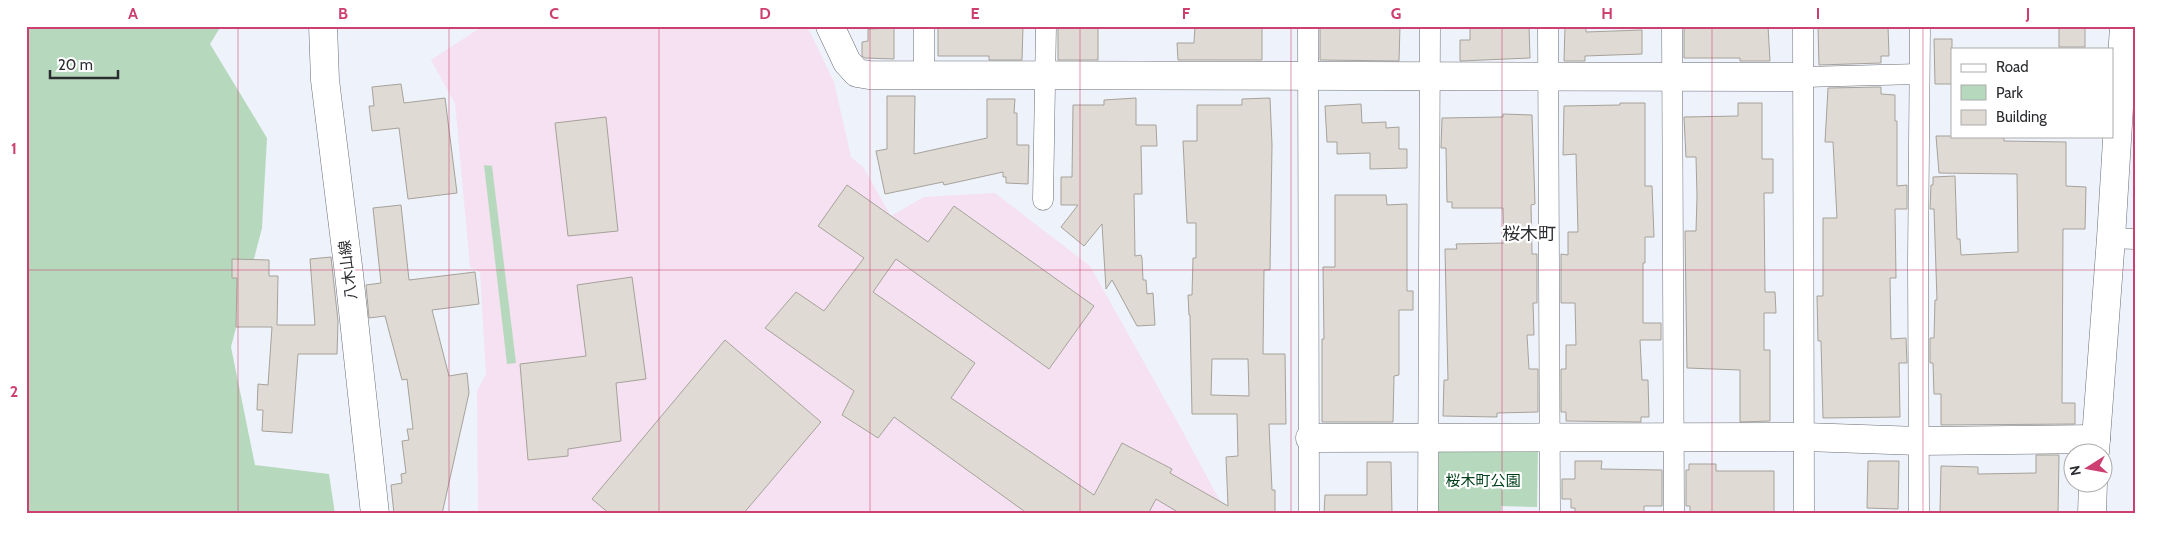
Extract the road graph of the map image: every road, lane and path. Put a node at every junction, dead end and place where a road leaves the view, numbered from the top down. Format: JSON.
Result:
{"nodes":[{"id":1,"x":323,"y":26,"type":"edge"},
{"id":2,"x":830,"y":26,"type":"edge"},
{"id":3,"x":924,"y":26,"type":"edge"},
{"id":4,"x":1046,"y":26,"type":"edge"},
{"id":5,"x":1308,"y":26,"type":"edge"},
{"id":6,"x":1430,"y":26,"type":"edge"},
{"id":7,"x":1548,"y":26,"type":"edge"},
{"id":8,"x":1672,"y":26,"type":"edge"},
{"id":9,"x":1803,"y":26,"type":"edge"},
{"id":10,"x":1920,"y":26,"type":"edge"},
{"id":11,"x":2124,"y":26,"type":"edge"},
{"id":12,"x":1919,"y":74,"type":"junction"},
{"id":13,"x":924,"y":75,"type":"junction"},
{"id":14,"x":1046,"y":76,"type":"junction"},
{"id":15,"x":1308,"y":76,"type":"junction"},
{"id":16,"x":1672,"y":76,"type":"junction"},
{"id":17,"x":1430,"y":77,"type":"junction"},
{"id":18,"x":1549,"y":77,"type":"junction"},
{"id":19,"x":1803,"y":77,"type":"junction"},
{"id":20,"x":1043,"y":200,"type":"dead end"},
{"id":21,"x":2123,"y":238,"type":"edge"},
{"id":22,"x":1428,"y":437,"type":"junction"},
{"id":23,"x":1805,"y":437,"type":"junction"},
{"id":24,"x":1310,"y":438,"type":"junction"},
{"id":25,"x":1550,"y":438,"type":"junction"},
{"id":26,"x":1675,"y":438,"type":"junction"},
{"id":27,"x":1919,"y":441,"type":"junction"},
{"id":28,"x":2096,"y":442,"type":"edge"},
{"id":29,"x":2064,"y":445,"type":"edge"},
{"id":30,"x":2093,"y":492,"type":"edge"},
{"id":31,"x":375,"y":514,"type":"edge"},
{"id":32,"x":1309,"y":514,"type":"edge"},
{"id":33,"x":1428,"y":514,"type":"edge"},
{"id":34,"x":1550,"y":514,"type":"edge"},
{"id":35,"x":1674,"y":514,"type":"edge"},
{"id":36,"x":1804,"y":514,"type":"edge"},
{"id":37,"x":1919,"y":514,"type":"edge"},
{"id":38,"x":2092,"y":514,"type":"edge"}],
"edges":[{"from":1,"to":31,"type":"street","name":"八木山線"},
{"from":2,"to":13,"type":"street"},
{"from":3,"to":13,"type":"street"},
{"from":4,"to":14,"type":"street"},
{"from":5,"to":15,"type":"street"},
{"from":6,"to":17,"type":"street"},
{"from":7,"to":18,"type":"street"},
{"from":8,"to":16,"type":"street"},
{"from":9,"to":19,"type":"street"},
{"from":10,"to":12,"type":"street"},
{"from":11,"to":21,"type":"street"},
{"from":12,"to":19,"type":"street"},
{"from":12,"to":27,"type":"street"},
{"from":13,"to":14,"type":"street"},
{"from":14,"to":15,"type":"street"},
{"from":14,"to":20,"type":"street"},
{"from":15,"to":17,"type":"street"},
{"from":15,"to":24,"type":"street"},
{"from":16,"to":18,"type":"street"},
{"from":16,"to":19,"type":"street"},
{"from":16,"to":26,"type":"street"},
{"from":17,"to":18,"type":"street"},
{"from":17,"to":22,"type":"street"},
{"from":18,"to":25,"type":"street"},
{"from":19,"to":23,"type":"street"},
{"from":21,"to":28,"type":"street"},
{"from":22,"to":24,"type":"street"},
{"from":22,"to":25,"type":"street"},
{"from":22,"to":33,"type":"street"},
{"from":23,"to":26,"type":"street"},
{"from":23,"to":27,"type":"street"},
{"from":23,"to":36,"type":"street"},
{"from":24,"to":32,"type":"street"},
{"from":25,"to":26,"type":"street"},
{"from":25,"to":34,"type":"street"},
{"from":26,"to":35,"type":"street"},
{"from":27,"to":29,"type":"street"},
{"from":27,"to":37,"type":"street"},
{"from":30,"to":38,"type":"street"}]}
